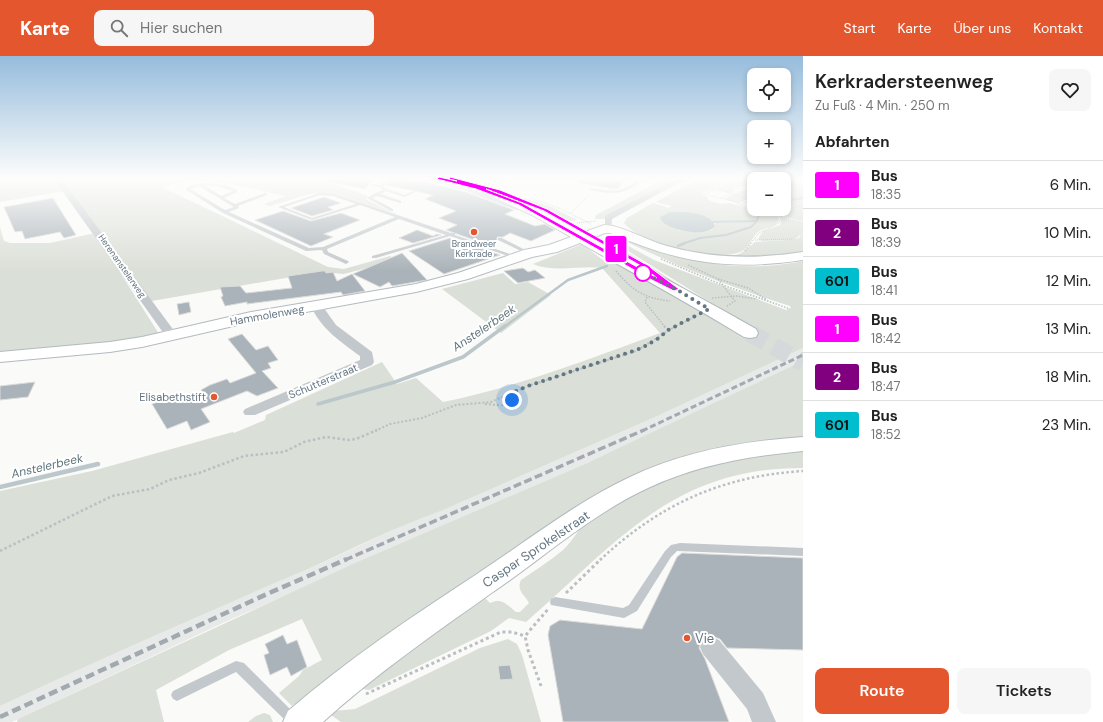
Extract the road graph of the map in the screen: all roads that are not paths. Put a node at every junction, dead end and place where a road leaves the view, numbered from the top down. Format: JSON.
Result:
{"nodes":[{"id":1,"x":80,"y":209,"type":"edge"},
{"id":2,"x":220,"y":209,"type":"edge"},
{"id":3,"x":232,"y":209,"type":"edge"},
{"id":4,"x":285,"y":209,"type":"edge"},
{"id":5,"x":345,"y":209,"type":"edge"},
{"id":6,"x":376,"y":209,"type":"edge"},
{"id":7,"x":391,"y":209,"type":"edge"},
{"id":8,"x":520,"y":209,"type":"edge"},
{"id":9,"x":529,"y":209,"type":"edge"},
{"id":10,"x":540,"y":209,"type":"edge"},
{"id":11,"x":627,"y":209,"type":"edge"},
{"id":12,"x":225,"y":212,"type":"junction"},
{"id":13,"x":400,"y":217,"type":"junction"},
{"id":14,"x":553,"y":221,"type":"junction"},
{"id":15,"x":608,"y":227,"type":"junction"},
{"id":16,"x":584,"y":232,"type":"junction"},
{"id":17,"x":453,"y":234,"type":"junction"},
{"id":18,"x":500,"y":239,"type":"dead end"},
{"id":19,"x":324,"y":248,"type":"junction"},
{"id":20,"x":522,"y":255,"type":"junction"},
{"id":21,"x":803,"y":256,"type":"edge"},
{"id":22,"x":374,"y":257,"type":"dead end"},
{"id":23,"x":346,"y":262,"type":"dead end"},
{"id":24,"x":317,"y":306,"type":"junction"},
{"id":25,"x":750,"y":333,"type":"tunnel mouth"},
{"id":26,"x":171,"y":335,"type":"junction"},
{"id":27,"x":0,"y":357,"type":"edge"},
{"id":28,"x":250,"y":412,"type":"dead end"},
{"id":29,"x":803,"y":444,"type":"edge"},
{"id":30,"x":803,"y":552,"type":"edge"},
{"id":31,"x":556,"y":602,"type":"road end"},
{"id":32,"x":711,"y":647,"type":"dead end"},
{"id":33,"x":177,"y":695,"type":"dead end"},
{"id":34,"x":295,"y":722,"type":"edge"},
{"id":35,"x":300,"y":722,"type":"edge"},
{"id":36,"x":764,"y":722,"type":"edge"}],
"edges":[{"from":1,"to":26,"type":"street","name":"Herenanstelerweg"},
{"from":2,"to":12,"type":"lane"},
{"from":3,"to":12,"type":"lane"},
{"from":4,"to":5,"type":"lane"},
{"from":6,"to":13,"type":"lane"},
{"from":7,"to":13,"type":"lane"},
{"from":8,"to":14,"type":"street"},
{"from":9,"to":14,"type":"main road"},
{"from":10,"to":16,"type":"main road"},
{"from":11,"to":15,"type":"street"},
{"from":12,"to":19,"type":"lane"},
{"from":13,"to":17,"type":"lane"},
{"from":13,"to":19,"type":"lane"},
{"from":14,"to":16,"type":"main road"},
{"from":15,"to":16,"type":"main road","name":"Hammolenweg"},
{"from":15,"to":21,"type":"main road"},
{"from":16,"to":20,"type":"main road","name":"Hammolenweg"},
{"from":16,"to":25,"type":"main road"},
{"from":17,"to":20,"type":"lane"},
{"from":17,"to":22,"type":"lane"},
{"from":18,"to":20,"type":"lane"},
{"from":19,"to":23,"type":"lane"},
{"from":20,"to":24,"type":"main road","name":"Hammolenweg"},
{"from":24,"to":26,"type":"main road","name":"Hammolenweg"},
{"from":24,"to":28,"type":"street","name":"Schutterstraat"},
{"from":26,"to":27,"type":"main road","name":"Hammolenweg"},
{"from":29,"to":35,"type":"main road","name":"Caspar Sprokelstraat"},
{"from":30,"to":31,"type":"lane"},
{"from":32,"to":36,"type":"street"},
{"from":33,"to":34,"type":"lane"}]}
